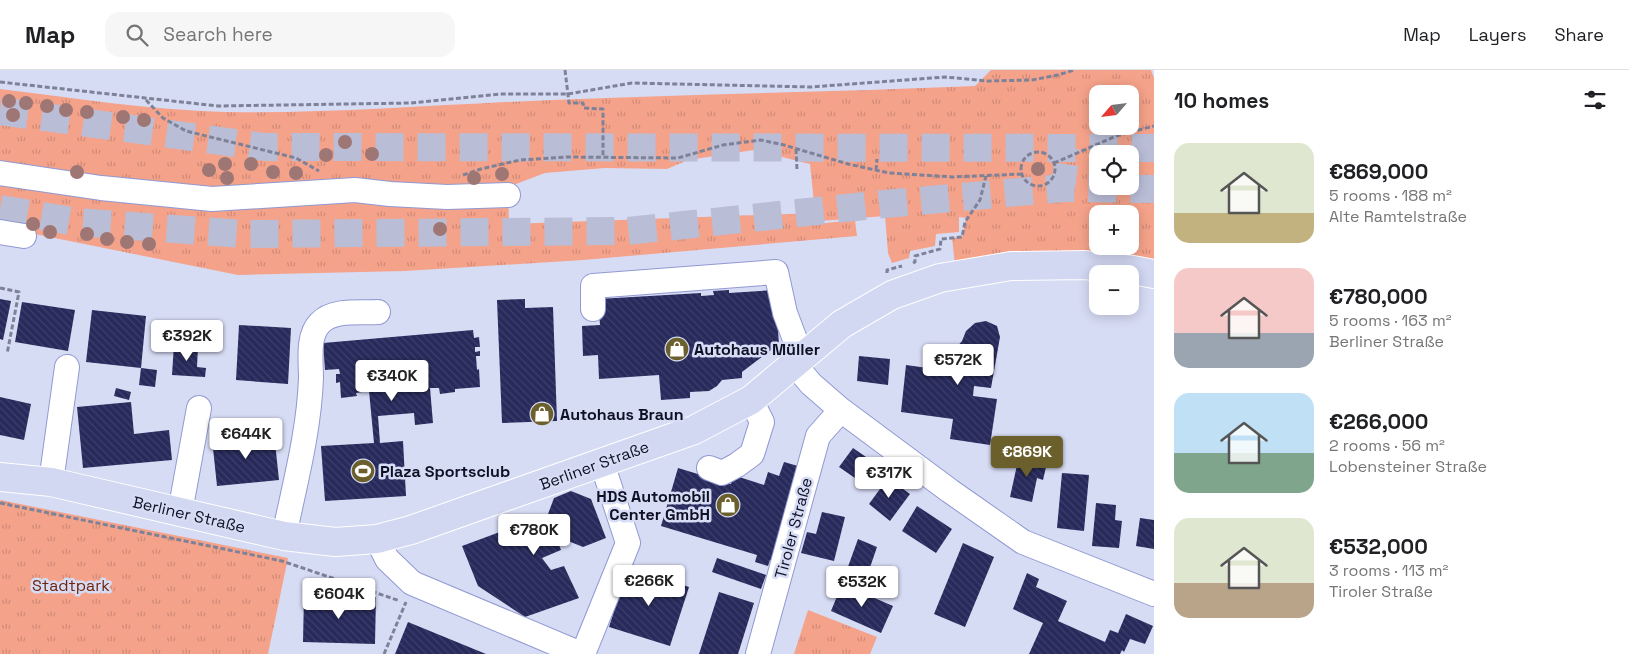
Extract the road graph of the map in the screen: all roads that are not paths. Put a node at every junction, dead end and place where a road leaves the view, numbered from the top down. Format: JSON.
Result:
{"nodes":[{"id":1,"x":0,"y":173,"type":"edge"},
{"id":2,"x":508,"y":195,"type":"dead end"},
{"id":3,"x":0,"y":232,"type":"edge"},
{"id":4,"x":24,"y":236,"type":"dead end"},
{"id":5,"x":1154,"y":274,"type":"edge"},
{"id":6,"x":593,"y":309,"type":"dead end"},
{"id":7,"x":378,"y":312,"type":"dead end"},
{"id":8,"x":798,"y":362,"type":"junction"},
{"id":9,"x":67,"y":367,"type":"dead end"},
{"id":10,"x":751,"y":400,"type":"junction"},
{"id":11,"x":199,"y":408,"type":"dead end"},
{"id":12,"x":841,"y":410,"type":"junction"},
{"id":13,"x":602,"y":463,"type":"junction"},
{"id":14,"x":709,"y":468,"type":"dead end"},
{"id":15,"x":0,"y":477,"type":"edge"},
{"id":16,"x":50,"y":482,"type":"junction"},
{"id":17,"x":180,"y":512,"type":"junction"},
{"id":18,"x":284,"y":536,"type":"junction"},
{"id":19,"x":377,"y":539,"type":"junction"},
{"id":20,"x":1154,"y":594,"type":"edge"},
{"id":21,"x":582,"y":654,"type":"edge"},
{"id":22,"x":758,"y":654,"type":"edge"}],
"edges":[{"from":1,"to":2,"type":"street"},
{"from":3,"to":4,"type":"street"},
{"from":5,"to":8,"type":"main road","name":"Berliner Straße"},
{"from":6,"to":8,"type":"street"},
{"from":7,"to":18,"type":"street"},
{"from":8,"to":10,"type":"main road","name":"Berliner Straße"},
{"from":8,"to":12,"type":"street"},
{"from":9,"to":16,"type":"street"},
{"from":10,"to":13,"type":"main road","name":"Berliner Straße"},
{"from":10,"to":14,"type":"street"},
{"from":11,"to":17,"type":"street"},
{"from":12,"to":20,"type":"street"},
{"from":12,"to":22,"type":"street","name":"Tiroler Straße"},
{"from":13,"to":19,"type":"main road","name":"Berliner Straße"},
{"from":13,"to":21,"type":"street"},
{"from":15,"to":16,"type":"main road","name":"Berliner Straße"},
{"from":16,"to":17,"type":"main road","name":"Berliner Straße"},
{"from":17,"to":18,"type":"main road","name":"Berliner Straße"},
{"from":18,"to":19,"type":"main road","name":"Berliner Straße"},
{"from":19,"to":21,"type":"street"}]}
